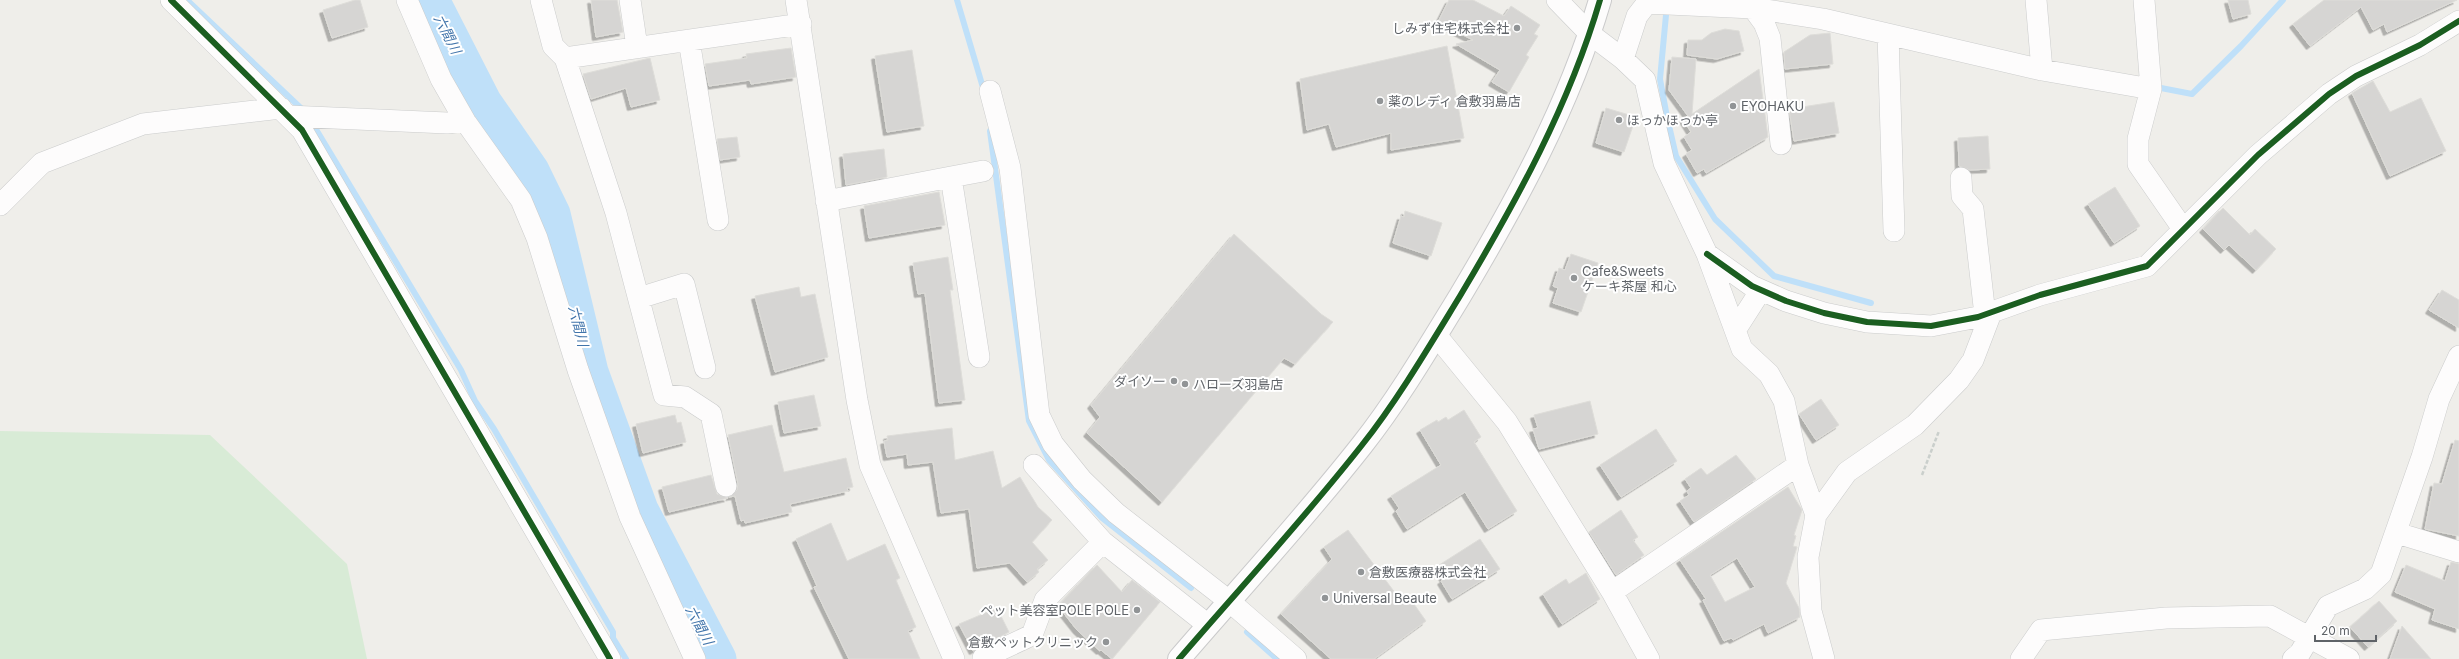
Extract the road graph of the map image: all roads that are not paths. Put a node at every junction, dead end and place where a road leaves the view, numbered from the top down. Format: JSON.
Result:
{"nodes":[{"id":1,"x":171,"y":0,"type":"edge"},
{"id":2,"x":407,"y":0,"type":"edge"},
{"id":3,"x":541,"y":0,"type":"edge"},
{"id":4,"x":630,"y":0,"type":"edge"},
{"id":5,"x":796,"y":0,"type":"edge"},
{"id":6,"x":1557,"y":0,"type":"edge"},
{"id":7,"x":1600,"y":0,"type":"edge"},
{"id":8,"x":2036,"y":0,"type":"edge"},
{"id":9,"x":2144,"y":0,"type":"edge"},
{"id":10,"x":1752,"y":8,"type":"junction"},
{"id":11,"x":2459,"y":21,"type":"edge"},
{"id":12,"x":801,"y":24,"type":"junction"},
{"id":13,"x":1590,"y":34,"type":"junction"},
{"id":14,"x":1888,"y":34,"type":"junction"},
{"id":15,"x":689,"y":40,"type":"junction"},
{"id":16,"x":637,"y":48,"type":"junction"},
{"id":17,"x":565,"y":58,"type":"junction"},
{"id":18,"x":1622,"y":59,"type":"junction"},
{"id":19,"x":2042,"y":70,"type":"junction"},
{"id":20,"x":2151,"y":89,"type":"junction"},
{"id":21,"x":990,"y":91,"type":"dead end"},
{"id":22,"x":285,"y":112,"type":"junction"},
{"id":23,"x":465,"y":121,"type":"junction"},
{"id":24,"x":1781,"y":144,"type":"dead end"},
{"id":25,"x":983,"y":170,"type":"dead end"},
{"id":26,"x":950,"y":177,"type":"junction"},
{"id":27,"x":1961,"y":178,"type":"dead end"},
{"id":28,"x":833,"y":199,"type":"junction"},
{"id":29,"x":0,"y":205,"type":"edge"},
{"id":30,"x":718,"y":220,"type":"dead end"},
{"id":31,"x":2184,"y":229,"type":"junction"},
{"id":32,"x":1894,"y":231,"type":"dead end"},
{"id":33,"x":1707,"y":254,"type":"junction"},
{"id":34,"x":1761,"y":290,"type":"junction"},
{"id":35,"x":638,"y":298,"type":"junction"},
{"id":36,"x":1988,"y":314,"type":"junction"},
{"id":37,"x":1736,"y":329,"type":"junction"},
{"id":38,"x":1436,"y":335,"type":"junction"},
{"id":39,"x":2459,"y":356,"type":"edge"},
{"id":40,"x":979,"y":357,"type":"dead end"},
{"id":41,"x":705,"y":368,"type":"dead end"},
{"id":42,"x":1034,"y":465,"type":"dead end"},
{"id":43,"x":1798,"y":465,"type":"junction"},
{"id":44,"x":726,"y":486,"type":"dead end"},
{"id":45,"x":1816,"y":515,"type":"junction"},
{"id":46,"x":2397,"y":533,"type":"junction"},
{"id":47,"x":1103,"y":542,"type":"junction"},
{"id":48,"x":2459,"y":552,"type":"edge"},
{"id":49,"x":1612,"y":592,"type":"junction"},
{"id":50,"x":1229,"y":601,"type":"junction"},
{"id":51,"x":1208,"y":625,"type":"junction"},
{"id":52,"x":2310,"y":637,"type":"junction"},
{"id":53,"x":983,"y":658,"type":"edge"},
{"id":54,"x":610,"y":659,"type":"edge"},
{"id":55,"x":695,"y":659,"type":"edge"},
{"id":56,"x":954,"y":659,"type":"edge"},
{"id":57,"x":1179,"y":659,"type":"edge"},
{"id":58,"x":1296,"y":659,"type":"edge"},
{"id":59,"x":1649,"y":659,"type":"edge"},
{"id":60,"x":1824,"y":659,"type":"edge"},
{"id":61,"x":2021,"y":659,"type":"edge"},
{"id":62,"x":2293,"y":659,"type":"edge"},
{"id":63,"x":2349,"y":659,"type":"edge"}],
"edges":[{"from":1,"to":22,"type":"street"},
{"from":2,"to":23,"type":"street"},
{"from":3,"to":17,"type":"street"},
{"from":4,"to":16,"type":"street"},
{"from":5,"to":12,"type":"street"},
{"from":6,"to":13,"type":"street"},
{"from":7,"to":13,"type":"street"},
{"from":8,"to":19,"type":"street"},
{"from":9,"to":20,"type":"street"},
{"from":10,"to":14,"type":"street"},
{"from":10,"to":18,"type":"street"},
{"from":10,"to":24,"type":"street"},
{"from":11,"to":31,"type":"street"},
{"from":12,"to":15,"type":"street"},
{"from":12,"to":28,"type":"street"},
{"from":13,"to":18,"type":"street"},
{"from":13,"to":38,"type":"street"},
{"from":14,"to":19,"type":"street"},
{"from":14,"to":32,"type":"street"},
{"from":15,"to":16,"type":"street"},
{"from":15,"to":30,"type":"street"},
{"from":16,"to":17,"type":"street"},
{"from":17,"to":35,"type":"street"},
{"from":18,"to":33,"type":"street"},
{"from":19,"to":20,"type":"street"},
{"from":20,"to":31,"type":"street"},
{"from":21,"to":50,"type":"street"},
{"from":22,"to":23,"type":"street"},
{"from":22,"to":29,"type":"street"},
{"from":22,"to":54,"type":"street"},
{"from":23,"to":55,"type":"street"},
{"from":25,"to":26,"type":"street"},
{"from":26,"to":28,"type":"street"},
{"from":26,"to":40,"type":"street"},
{"from":27,"to":36,"type":"street"},
{"from":28,"to":56,"type":"street"},
{"from":31,"to":36,"type":"street"},
{"from":33,"to":34,"type":"street"},
{"from":33,"to":37,"type":"street"},
{"from":34,"to":36,"type":"street"},
{"from":34,"to":37,"type":"street"},
{"from":35,"to":41,"type":"street"},
{"from":35,"to":44,"type":"street"},
{"from":36,"to":45,"type":"street"},
{"from":37,"to":43,"type":"street"},
{"from":38,"to":49,"type":"street"},
{"from":38,"to":50,"type":"street"},
{"from":39,"to":46,"type":"street"},
{"from":42,"to":47,"type":"street"},
{"from":43,"to":45,"type":"street"},
{"from":43,"to":49,"type":"street"},
{"from":45,"to":60,"type":"street"},
{"from":46,"to":48,"type":"street"},
{"from":46,"to":52,"type":"street"},
{"from":47,"to":51,"type":"street"},
{"from":47,"to":53,"type":"street"},
{"from":49,"to":59,"type":"street"},
{"from":50,"to":51,"type":"street"},
{"from":50,"to":58,"type":"street"},
{"from":51,"to":57,"type":"street"},
{"from":52,"to":61,"type":"street"},
{"from":52,"to":62,"type":"street"},
{"from":52,"to":63,"type":"street"}]}
